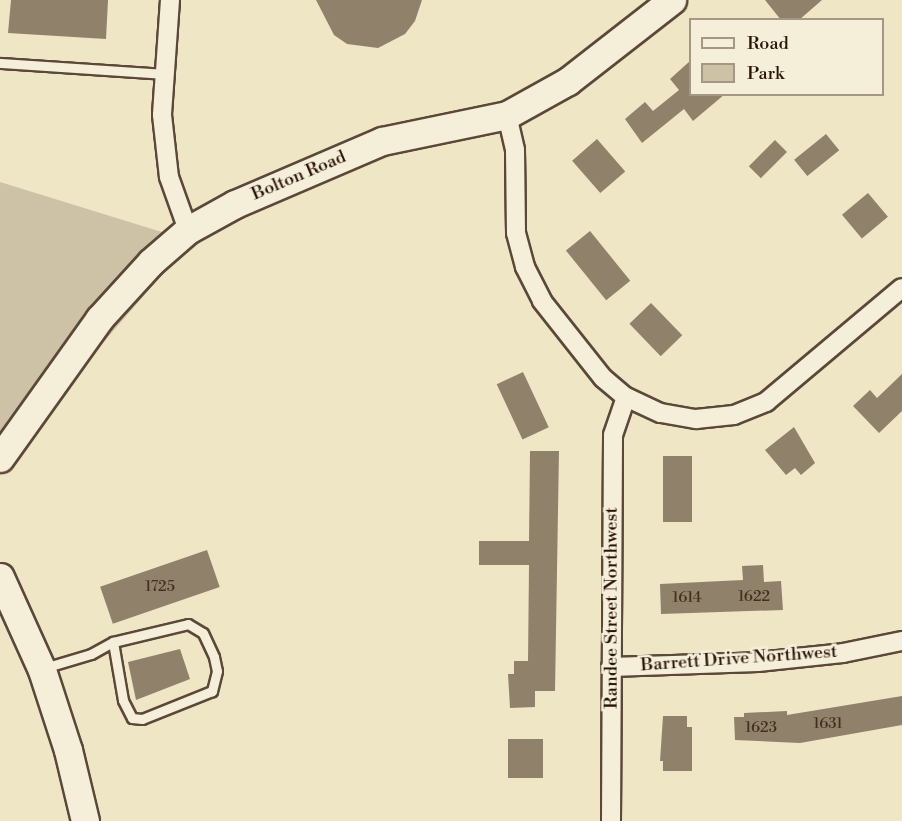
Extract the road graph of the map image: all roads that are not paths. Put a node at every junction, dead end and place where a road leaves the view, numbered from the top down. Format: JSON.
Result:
{"nodes":[{"id":1,"x":170,"y":0,"type":"edge"},
{"id":2,"x":672,"y":0,"type":"edge"},
{"id":3,"x":0,"y":63,"type":"edge"},
{"id":4,"x":165,"y":74,"type":"junction"},
{"id":5,"x":507,"y":115,"type":"junction"},
{"id":6,"x":188,"y":230,"type":"junction"},
{"id":7,"x":902,"y":288,"type":"edge"},
{"id":8,"x":626,"y":397,"type":"junction"},
{"id":9,"x":0,"y":458,"type":"edge"},
{"id":10,"x":0,"y":577,"type":"edge"},
{"id":11,"x":902,"y":641,"type":"edge"},
{"id":12,"x":113,"y":642,"type":"junction"},
{"id":13,"x":611,"y":667,"type":"junction"},
{"id":14,"x":41,"y":669,"type":"junction"},
{"id":15,"x":85,"y":821,"type":"edge"},
{"id":16,"x":611,"y":821,"type":"edge"}],
"edges":[{"from":1,"to":4,"type":"street"},
{"from":2,"to":5,"type":"main road","name":"Bolton Road"},
{"from":3,"to":4,"type":"lane"},
{"from":4,"to":6,"type":"street"},
{"from":5,"to":6,"type":"main road","name":"Bolton Road"},
{"from":5,"to":8,"type":"street"},
{"from":6,"to":9,"type":"main road","name":"Bolton Road"},
{"from":7,"to":8,"type":"street"},
{"from":8,"to":13,"type":"street","name":"Randee Street Northwest"},
{"from":10,"to":14,"type":"main road"},
{"from":11,"to":13,"type":"street","name":"Barrett Drive Northwest"},
{"from":12,"to":12,"type":"lane"},
{"from":12,"to":14,"type":"lane"},
{"from":13,"to":16,"type":"street","name":"Randee Street Northwest"},
{"from":14,"to":15,"type":"main road"}]}
